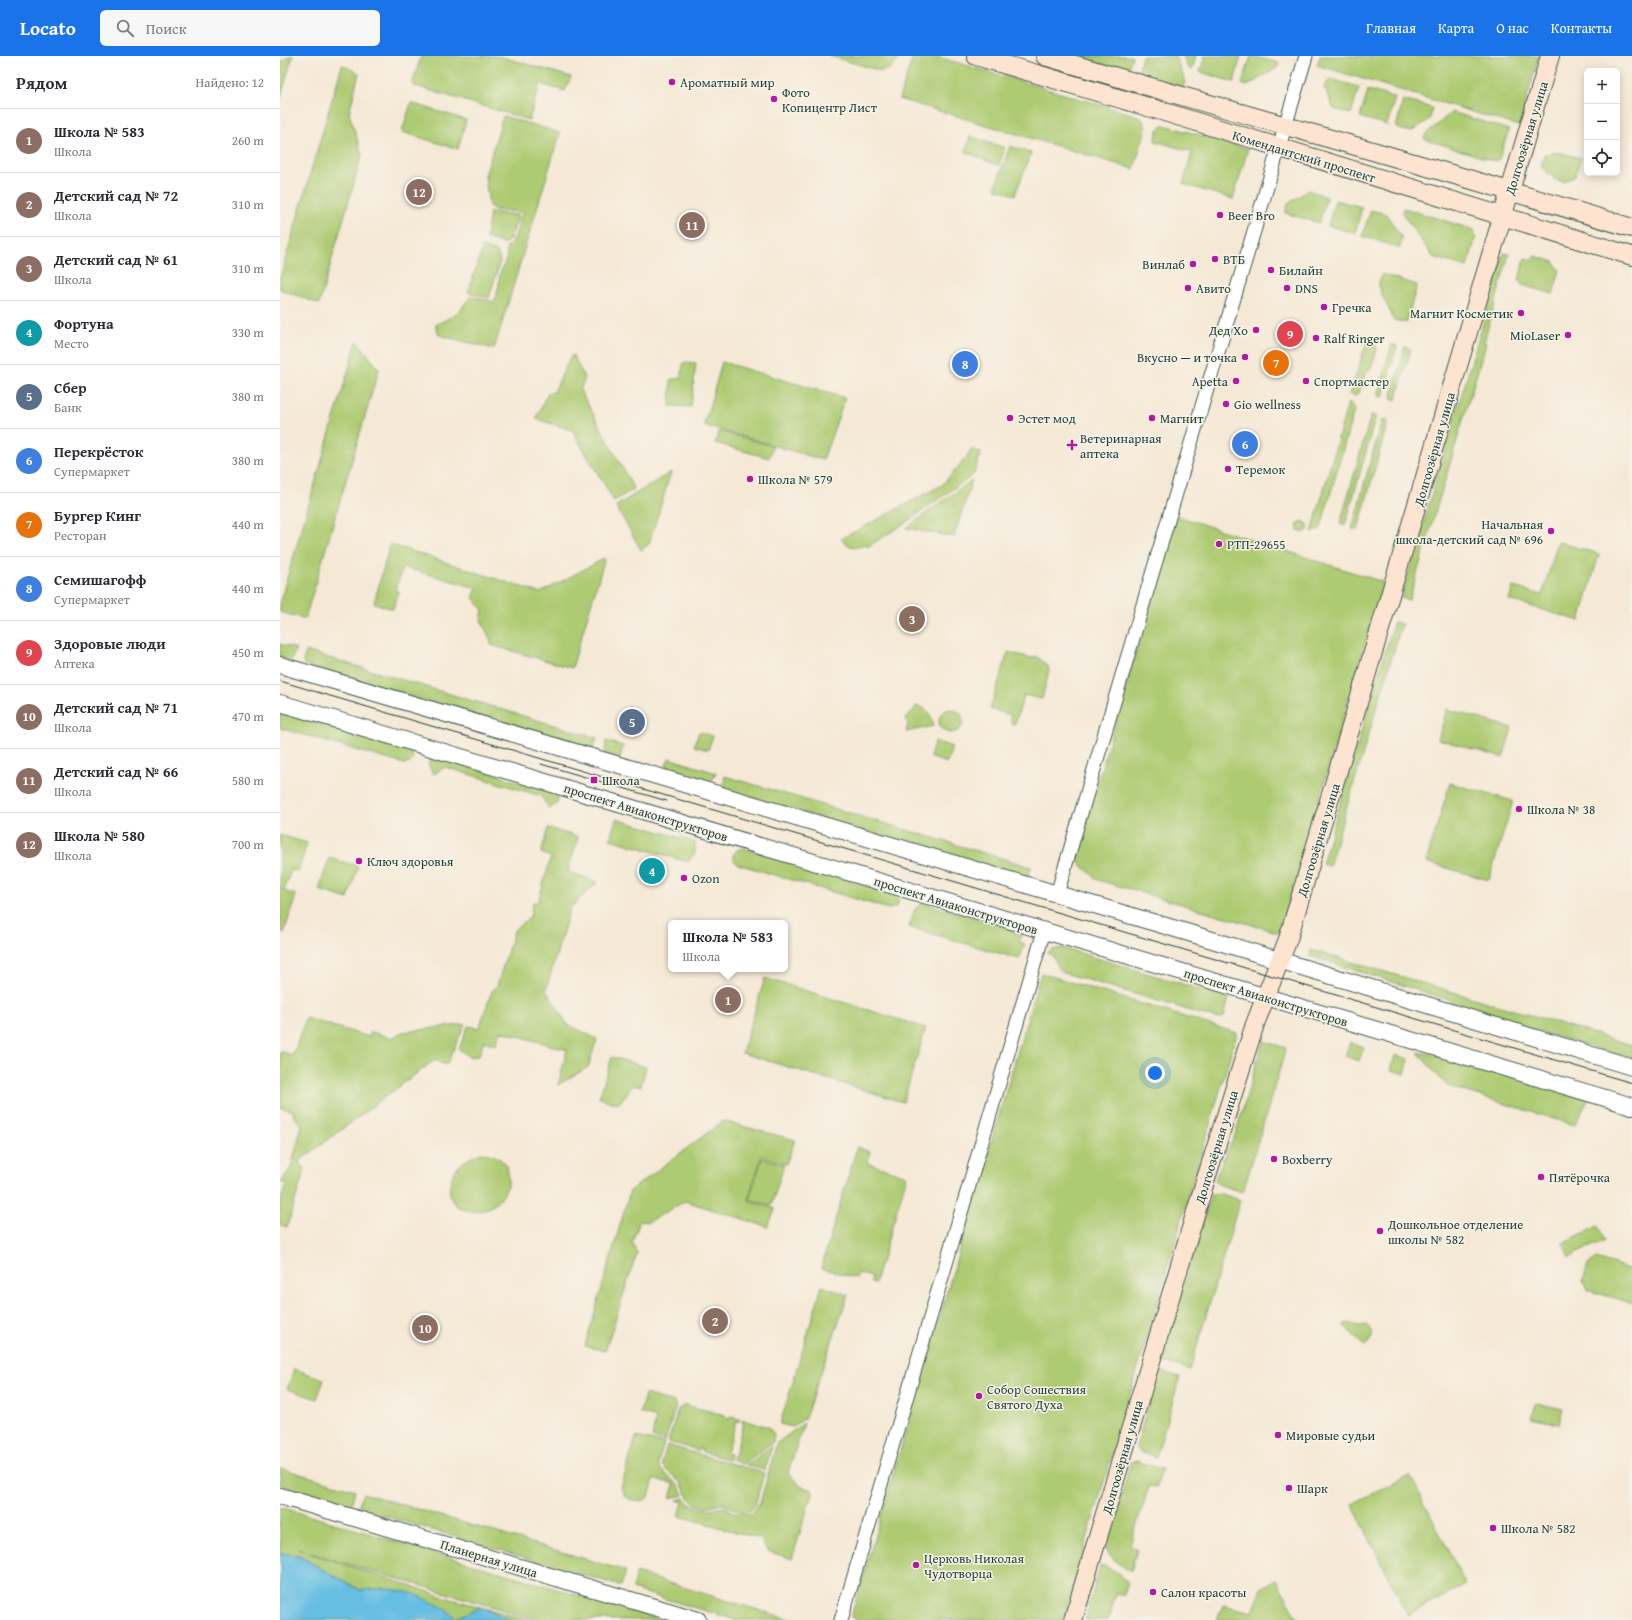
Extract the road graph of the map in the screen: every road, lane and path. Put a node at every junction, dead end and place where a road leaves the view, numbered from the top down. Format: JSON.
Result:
{"nodes":[{"id":1,"x":976,"y":56,"type":"edge"},
{"id":2,"x":1045,"y":56,"type":"edge"},
{"id":3,"x":1306,"y":56,"type":"edge"},
{"id":4,"x":1550,"y":56,"type":"edge"},
{"id":5,"x":1284,"y":127,"type":"junction"},
{"id":6,"x":1278,"y":147,"type":"junction"},
{"id":7,"x":1510,"y":191,"type":"junction"},
{"id":8,"x":1502,"y":217,"type":"junction"},
{"id":9,"x":1632,"y":228,"type":"edge"},
{"id":10,"x":1632,"y":256,"type":"edge"},
{"id":11,"x":280,"y":665,"type":"edge"},
{"id":12,"x":280,"y":703,"type":"edge"},
{"id":13,"x":1057,"y":894,"type":"junction"},
{"id":14,"x":1044,"y":931,"type":"junction"},
{"id":15,"x":1280,"y":960,"type":"junction"},
{"id":16,"x":1265,"y":997,"type":"junction"},
{"id":17,"x":1632,"y":1066,"type":"edge"},
{"id":18,"x":1632,"y":1106,"type":"edge"},
{"id":19,"x":280,"y":1496,"type":"edge"},
{"id":20,"x":698,"y":1620,"type":"edge"},
{"id":21,"x":841,"y":1620,"type":"edge"},
{"id":22,"x":1073,"y":1620,"type":"edge"}],
"edges":[{"from":1,"to":6,"type":"main road","name":"Комендантский проспект"},
{"from":2,"to":5,"type":"main road","name":"Комендантский проспект"},
{"from":3,"to":5,"type":"street"},
{"from":4,"to":7,"type":"main road","name":"Долгоозёрная улица"},
{"from":5,"to":6,"type":"street"},
{"from":5,"to":7,"type":"main road","name":"Комендантский проспект"},
{"from":6,"to":8,"type":"main road","name":"Комендантский проспект"},
{"from":6,"to":13,"type":"street"},
{"from":7,"to":8,"type":"main road","name":"Долгоозёрная улица"},
{"from":7,"to":9,"type":"main road","name":"Комендантский проспект"},
{"from":8,"to":10,"type":"main road","name":"Комендантский проспект"},
{"from":8,"to":15,"type":"main road","name":"Долгоозёрная улица"},
{"from":11,"to":13,"type":"street"},
{"from":12,"to":14,"type":"street","name":"проспект Авиаконструкторов"},
{"from":13,"to":15,"type":"street"},
{"from":14,"to":16,"type":"street","name":"проспект Авиаконструкторов"},
{"from":14,"to":21,"type":"street"},
{"from":15,"to":16,"type":"main road","name":"Долгоозёрная улица"},
{"from":15,"to":17,"type":"street"},
{"from":16,"to":18,"type":"street","name":"проспект Авиаконструкторов"},
{"from":16,"to":22,"type":"main road","name":"Долгоозёрная улица"},
{"from":19,"to":20,"type":"street","name":"Планерная улица"}]}
